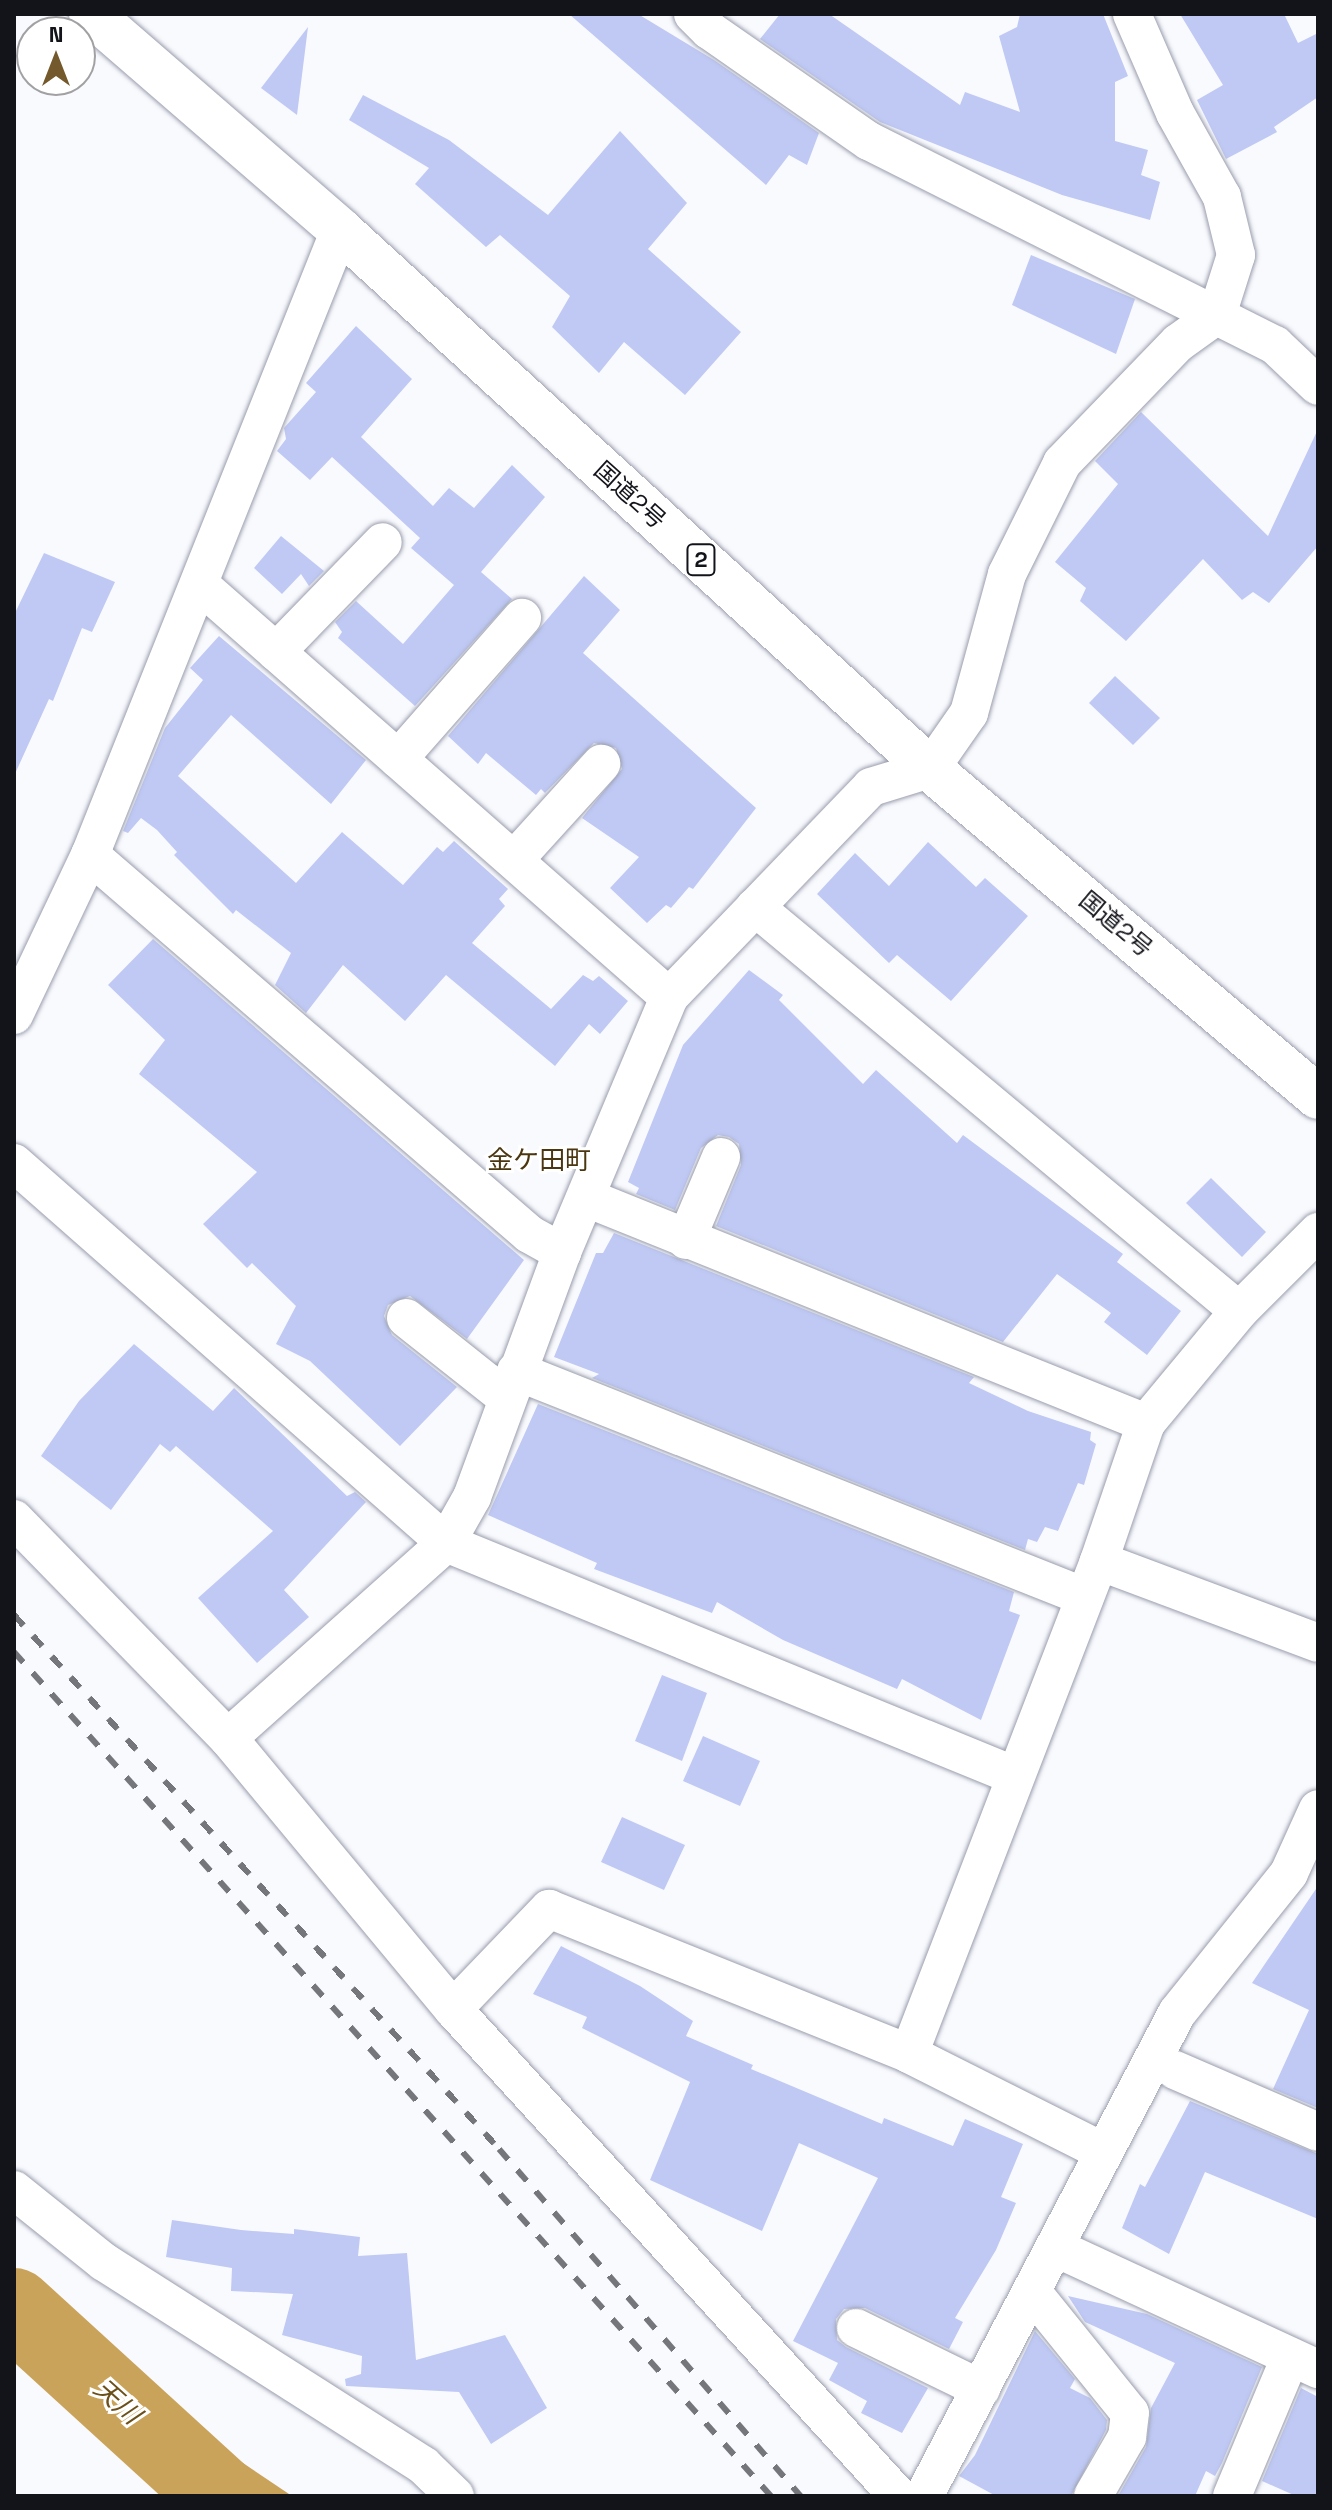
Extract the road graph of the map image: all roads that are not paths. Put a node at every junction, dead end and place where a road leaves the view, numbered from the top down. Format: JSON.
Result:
{"nodes":[{"id":1,"x":91,"y":14,"type":"edge"},
{"id":2,"x":693,"y":14,"type":"edge"},
{"id":3,"x":1132,"y":14,"type":"edge"},
{"id":4,"x":340,"y":230,"type":"junction"},
{"id":5,"x":1217,"y":315,"type":"junction"},
{"id":6,"x":1318,"y":386,"type":"edge"},
{"id":7,"x":383,"y":542,"type":"dead end"},
{"id":8,"x":199,"y":584,"type":"junction"},
{"id":9,"x":522,"y":618,"type":"dead end"},
{"id":10,"x":276,"y":652,"type":"junction"},
{"id":11,"x":398,"y":759,"type":"junction"},
{"id":12,"x":601,"y":764,"type":"dead end"},
{"id":13,"x":930,"y":769,"type":"junction"},
{"id":14,"x":90,"y":855,"type":"junction"},
{"id":15,"x":514,"y":860,"type":"junction"},
{"id":16,"x":755,"y":907,"type":"junction"},
{"id":17,"x":669,"y":997,"type":"junction"},
{"id":18,"x":14,"y":1015,"type":"edge"},
{"id":19,"x":1318,"y":1097,"type":"edge"},
{"id":20,"x":721,"y":1157,"type":"dead end"},
{"id":21,"x":14,"y":1163,"type":"edge"},
{"id":22,"x":587,"y":1198,"type":"junction"},
{"id":23,"x":1318,"y":1232,"type":"edge"},
{"id":24,"x":686,"y":1240,"type":"junction"},
{"id":25,"x":562,"y":1252,"type":"junction"},
{"id":26,"x":1239,"y":1311,"type":"junction"},
{"id":27,"x":406,"y":1318,"type":"dead end"},
{"id":28,"x":512,"y":1384,"type":"junction"},
{"id":29,"x":1146,"y":1423,"type":"junction"},
{"id":30,"x":14,"y":1519,"type":"edge"},
{"id":31,"x":446,"y":1543,"type":"junction"},
{"id":32,"x":1099,"y":1561,"type":"junction"},
{"id":33,"x":1085,"y":1597,"type":"junction"},
{"id":34,"x":1318,"y":1643,"type":"edge"},
{"id":35,"x":228,"y":1738,"type":"junction"},
{"id":36,"x":1013,"y":1775,"type":"junction"},
{"id":37,"x":1318,"y":1809,"type":"edge"},
{"id":38,"x":453,"y":2009,"type":"junction"},
{"id":39,"x":909,"y":2054,"type":"junction"},
{"id":40,"x":1175,"y":2070,"type":"dead end"},
{"id":41,"x":1318,"y":2132,"type":"edge"},
{"id":42,"x":1104,"y":2152,"type":"junction"},
{"id":43,"x":14,"y":2190,"type":"edge"},
{"id":44,"x":1056,"y":2248,"type":"junction"},
{"id":45,"x":1033,"y":2293,"type":"junction"},
{"id":46,"x":856,"y":2328,"type":"dead end"},
{"id":47,"x":1304,"y":2364,"type":"edge"},
{"id":48,"x":981,"y":2389,"type":"junction"},
{"id":49,"x":1243,"y":2493,"type":"edge"},
{"id":50,"x":455,"y":2496,"type":"edge"},
{"id":51,"x":898,"y":2496,"type":"edge"},
{"id":52,"x":924,"y":2496,"type":"edge"},
{"id":53,"x":1093,"y":2496,"type":"edge"}],
"edges":[{"from":1,"to":4,"type":"highway","name":"国道2号","number":"2"},
{"from":2,"to":5,"type":"street"},
{"from":3,"to":5,"type":"street"},
{"from":4,"to":8,"type":"street"},
{"from":4,"to":13,"type":"highway","name":"国道2号","number":"2"},
{"from":5,"to":6,"type":"street"},
{"from":5,"to":13,"type":"street"},
{"from":7,"to":10,"type":"street"},
{"from":8,"to":10,"type":"street"},
{"from":8,"to":14,"type":"street"},
{"from":9,"to":11,"type":"street"},
{"from":10,"to":11,"type":"street"},
{"from":11,"to":15,"type":"street"},
{"from":12,"to":15,"type":"street"},
{"from":13,"to":16,"type":"street"},
{"from":13,"to":19,"type":"highway","name":"国道2号","number":"2"},
{"from":14,"to":18,"type":"street"},
{"from":14,"to":25,"type":"street"},
{"from":15,"to":17,"type":"street"},
{"from":16,"to":17,"type":"street"},
{"from":16,"to":26,"type":"street"},
{"from":17,"to":22,"type":"street"},
{"from":20,"to":24,"type":"street"},
{"from":21,"to":31,"type":"street"},
{"from":22,"to":24,"type":"street"},
{"from":22,"to":25,"type":"street"},
{"from":23,"to":26,"type":"street"},
{"from":24,"to":29,"type":"street"},
{"from":25,"to":28,"type":"street"},
{"from":26,"to":29,"type":"street"},
{"from":27,"to":28,"type":"street"},
{"from":28,"to":31,"type":"street"},
{"from":28,"to":33,"type":"street"},
{"from":29,"to":32,"type":"street"},
{"from":30,"to":35,"type":"street"},
{"from":31,"to":35,"type":"street"},
{"from":31,"to":36,"type":"street"},
{"from":32,"to":33,"type":"street"},
{"from":32,"to":34,"type":"street"},
{"from":33,"to":36,"type":"street"},
{"from":35,"to":38,"type":"street"},
{"from":36,"to":39,"type":"street"},
{"from":37,"to":42,"type":"street"},
{"from":38,"to":39,"type":"street"},
{"from":38,"to":51,"type":"street"},
{"from":39,"to":42,"type":"street"},
{"from":40,"to":41,"type":"street"},
{"from":42,"to":44,"type":"street"},
{"from":43,"to":50,"type":"street"},
{"from":44,"to":45,"type":"street"},
{"from":44,"to":47,"type":"street"},
{"from":45,"to":48,"type":"street"},
{"from":45,"to":53,"type":"street"},
{"from":46,"to":48,"type":"street"},
{"from":47,"to":49,"type":"street"},
{"from":48,"to":52,"type":"street"}]}
